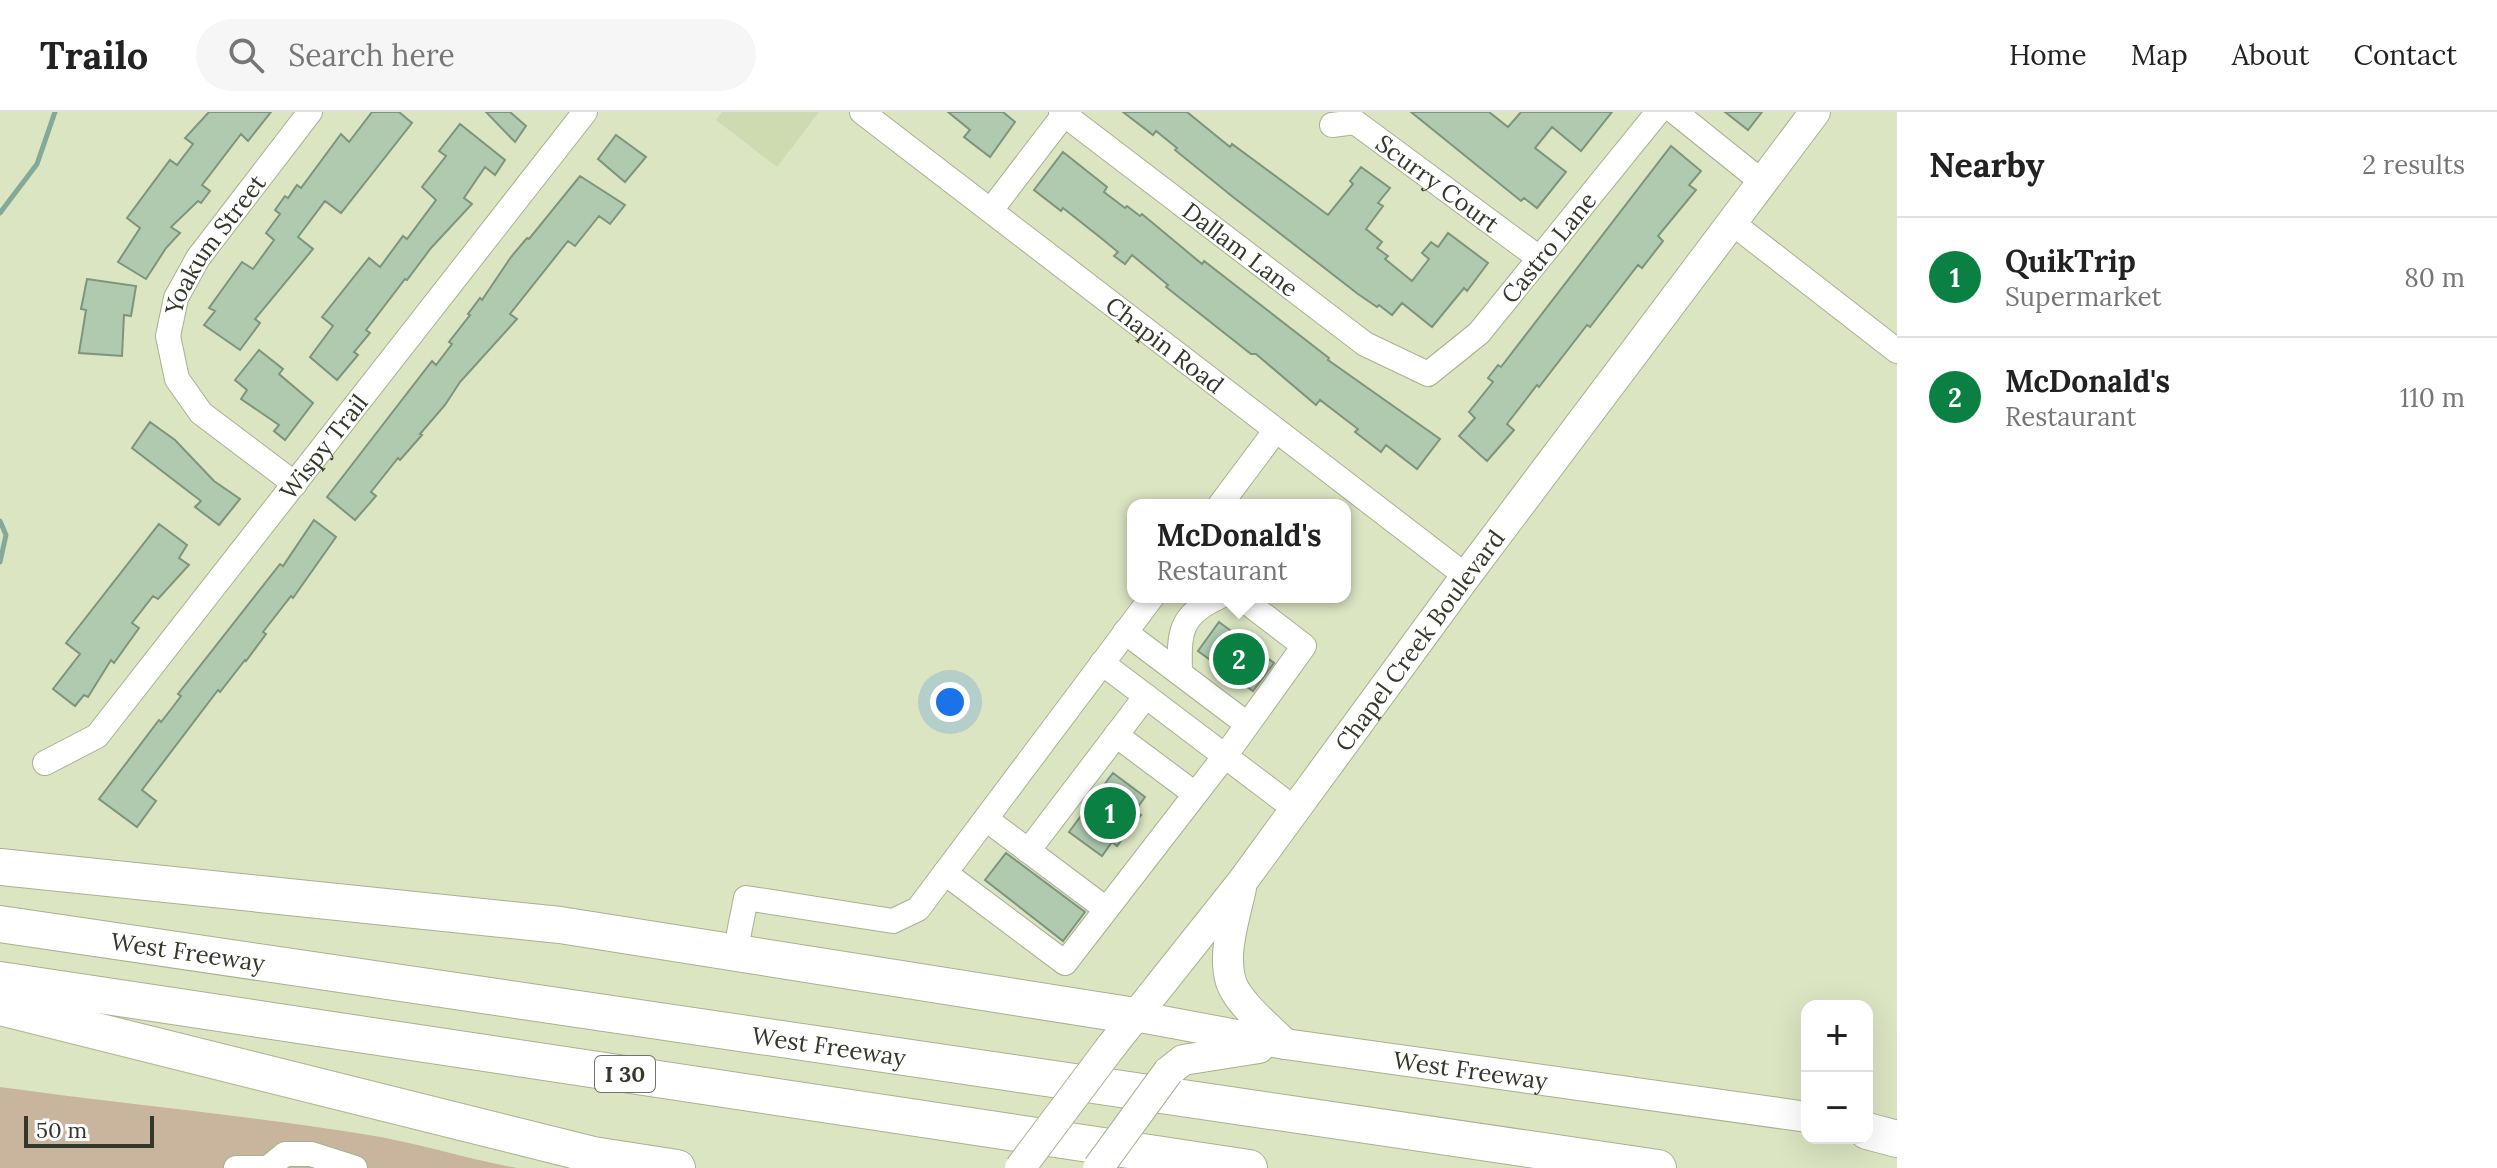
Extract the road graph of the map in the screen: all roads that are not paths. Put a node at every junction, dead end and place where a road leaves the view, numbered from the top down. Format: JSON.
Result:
{"nodes":[{"id":1,"x":310,"y":112,"type":"edge"},
{"id":2,"x":585,"y":112,"type":"edge"},
{"id":3,"x":862,"y":112,"type":"edge"},
{"id":4,"x":1658,"y":112,"type":"edge"},
{"id":5,"x":1675,"y":112,"type":"edge"},
{"id":6,"x":1815,"y":112,"type":"edge"},
{"id":7,"x":1064,"y":113,"type":"edge"},
{"id":8,"x":1332,"y":125,"type":"dead end"},
{"id":9,"x":1761,"y":181,"type":"junction"},
{"id":10,"x":991,"y":210,"type":"junction"},
{"id":11,"x":1731,"y":222,"type":"junction"},
{"id":12,"x":1539,"y":258,"type":"junction"},
{"id":13,"x":1897,"y":351,"type":"edge"},
{"id":14,"x":1428,"y":374,"type":"joint"},
{"id":15,"x":1276,"y":430,"type":"junction"},
{"id":16,"x":295,"y":484,"type":"junction"},
{"id":17,"x":1224,"y":499,"type":"edge"},
{"id":18,"x":1466,"y":576,"type":"junction"},
{"id":19,"x":1147,"y":603,"type":"edge"},
{"id":20,"x":1208,"y":603,"type":"edge"},
{"id":21,"x":1248,"y":603,"type":"edge"},
{"id":22,"x":1125,"y":632,"type":"junction"},
{"id":23,"x":1102,"y":663,"type":"junction"},
{"id":24,"x":1180,"y":673,"type":"junction"},
{"id":25,"x":1146,"y":696,"type":"junction"},
{"id":26,"x":1247,"y":724,"type":"junction"},
{"id":27,"x":1116,"y":735,"type":"junction"},
{"id":28,"x":1225,"y":756,"type":"junction"},
{"id":29,"x":45,"y":763,"type":"dead end"},
{"id":30,"x":1195,"y":794,"type":"junction"},
{"id":31,"x":1295,"y":809,"type":"junction"},
{"id":32,"x":986,"y":819,"type":"junction"},
{"id":33,"x":1028,"y":851,"type":"junction"},
{"id":34,"x":0,"y":867,"type":"edge"},
{"id":35,"x":945,"y":873,"type":"junction"},
{"id":36,"x":1242,"y":882,"type":"junction"},
{"id":37,"x":1106,"y":909,"type":"junction"},
{"id":38,"x":0,"y":924,"type":"edge"},
{"id":39,"x":735,"y":953,"type":"junction"},
{"id":40,"x":0,"y":980,"type":"edge"},
{"id":41,"x":0,"y":1007,"type":"edge"},
{"id":42,"x":1135,"y":1016,"type":"junction"},
{"id":43,"x":1285,"y":1044,"type":"junction"},
{"id":44,"x":1801,"y":1116,"type":"edge"},
{"id":45,"x":1873,"y":1129,"type":"edge"},
{"id":46,"x":1873,"y":1130,"type":"edge"},
{"id":47,"x":1897,"y":1131,"type":"edge"},
{"id":48,"x":1897,"y":1139,"type":"edge"},
{"id":49,"x":236,"y":1168,"type":"edge"},
{"id":50,"x":268,"y":1168,"type":"edge"},
{"id":51,"x":355,"y":1168,"type":"edge"},
{"id":52,"x":677,"y":1168,"type":"edge"},
{"id":53,"x":1020,"y":1168,"type":"edge"},
{"id":54,"x":1098,"y":1168,"type":"edge"},
{"id":55,"x":1249,"y":1168,"type":"edge"},
{"id":56,"x":1658,"y":1168,"type":"edge"}],
"edges":[{"from":1,"to":16,"type":"street","name":"Yoakum Street"},
{"from":2,"to":16,"type":"street","name":"Wispy Trail"},
{"from":3,"to":10,"type":"street","name":"Chapin Road"},
{"from":4,"to":12,"type":"street","name":"Castro Lane"},
{"from":5,"to":9,"type":"street"},
{"from":6,"to":9,"type":"main road","name":"Chapel Creek Boulevard"},
{"from":7,"to":10,"type":"street"},
{"from":7,"to":14,"type":"street","name":"Dallam Lane"},
{"from":8,"to":12,"type":"street","name":"Scurry Court"},
{"from":9,"to":11,"type":"main road","name":"Chapel Creek Boulevard"},
{"from":10,"to":15,"type":"street","name":"Chapin Road"},
{"from":11,"to":13,"type":"street"},
{"from":11,"to":18,"type":"main road","name":"Chapel Creek Boulevard"},
{"from":12,"to":14,"type":"street","name":"Castro Lane"},
{"from":15,"to":17,"type":"street"},
{"from":15,"to":18,"type":"street","name":"Chapin Road"},
{"from":16,"to":29,"type":"street","name":"Wispy Trail"},
{"from":18,"to":31,"type":"main road","name":"Chapel Creek Boulevard"},
{"from":19,"to":22,"type":"street"},
{"from":20,"to":24,"type":"street"},
{"from":21,"to":26,"type":"street"},
{"from":22,"to":23,"type":"street"},
{"from":22,"to":24,"type":"street"},
{"from":23,"to":25,"type":"street"},
{"from":23,"to":32,"type":"street"},
{"from":24,"to":26,"type":"street"},
{"from":25,"to":27,"type":"street"},
{"from":25,"to":28,"type":"street"},
{"from":26,"to":28,"type":"street"},
{"from":27,"to":30,"type":"street"},
{"from":27,"to":33,"type":"street"},
{"from":28,"to":30,"type":"street"},
{"from":28,"to":31,"type":"street"},
{"from":30,"to":37,"type":"street"},
{"from":31,"to":36,"type":"main road","name":"Chapel Creek Boulevard"},
{"from":32,"to":33,"type":"street"},
{"from":32,"to":35,"type":"street"},
{"from":33,"to":37,"type":"street"},
{"from":34,"to":39,"type":"highway"},
{"from":35,"to":37,"type":"street"},
{"from":35,"to":39,"type":"street"},
{"from":36,"to":42,"type":"main road","name":"Chapel Creek Boulevard"},
{"from":36,"to":43,"type":"main road"},
{"from":38,"to":56,"type":"highway","name":"West Freeway","number":"I 30"},
{"from":39,"to":42,"type":"highway"},
{"from":40,"to":55,"type":"highway","number":"I 30"},
{"from":41,"to":52,"type":"highway"},
{"from":42,"to":43,"type":"main road","name":"West Freeway"},
{"from":42,"to":53,"type":"main road","name":"Chapel Creek Boulevard","bridge":true},
{"from":43,"to":44,"type":"main road","name":"West Freeway"},
{"from":43,"to":54,"type":"main road","bridge":true},
{"from":45,"to":47,"type":"main road"},
{"from":46,"to":48,"type":"highway"},
{"from":49,"to":50,"type":"street"},
{"from":50,"to":51,"type":"street"}]}
